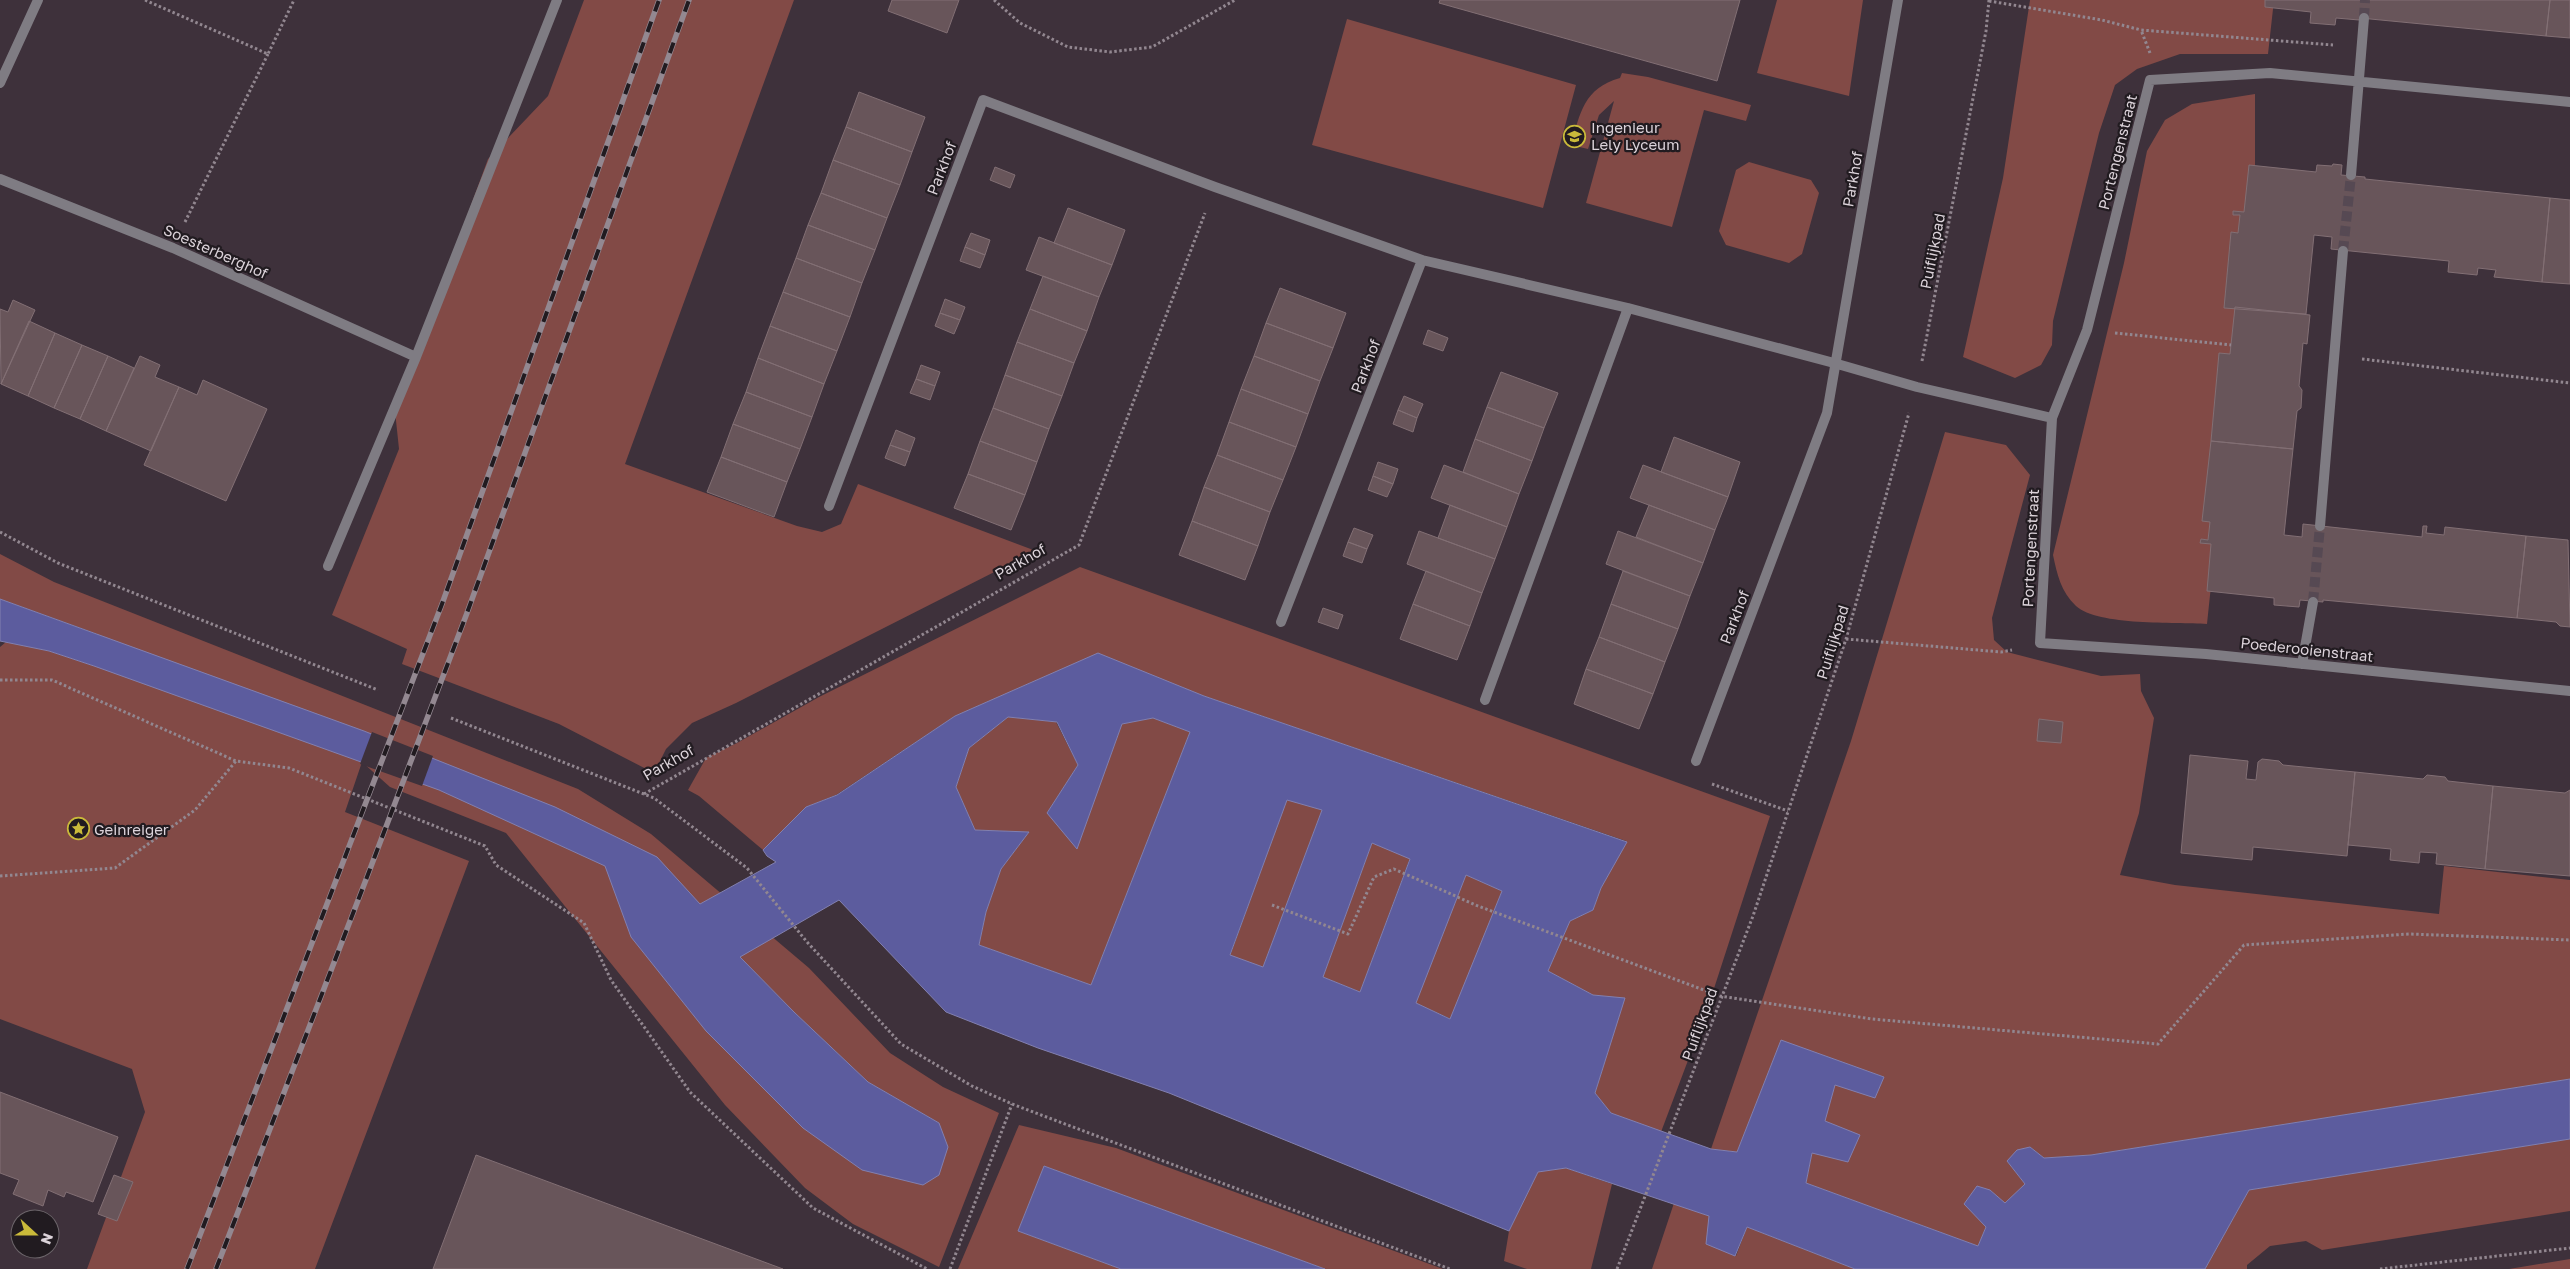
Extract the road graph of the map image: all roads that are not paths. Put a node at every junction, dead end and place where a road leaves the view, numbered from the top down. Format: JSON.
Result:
{"nodes":[{"id":1,"x":38,"y":0,"type":"edge"},
{"id":2,"x":557,"y":0,"type":"edge"},
{"id":3,"x":1898,"y":0,"type":"edge"},
{"id":4,"x":2364,"y":18,"type":"tunnel mouth"},
{"id":5,"x":2359,"y":82,"type":"junction"},
{"id":6,"x":0,"y":83,"type":"edge"},
{"id":7,"x":2570,"y":102,"type":"edge"},
{"id":8,"x":2351,"y":176,"type":"tunnel mouth"},
{"id":9,"x":0,"y":179,"type":"edge"},
{"id":10,"x":2343,"y":250,"type":"tunnel mouth"},
{"id":11,"x":1422,"y":260,"type":"junction"},
{"id":12,"x":1628,"y":308,"type":"junction"},
{"id":13,"x":416,"y":357,"type":"junction"},
{"id":14,"x":1834,"y":363,"type":"junction"},
{"id":15,"x":2052,"y":418,"type":"junction"},
{"id":16,"x":829,"y":506,"type":"dead end"},
{"id":17,"x":2320,"y":526,"type":"tunnel mouth"},
{"id":18,"x":328,"y":566,"type":"dead end"},
{"id":19,"x":2313,"y":602,"type":"tunnel mouth"},
{"id":20,"x":1281,"y":622,"type":"dead end"},
{"id":21,"x":2040,"y":643,"type":"joint"},
{"id":22,"x":2302,"y":664,"type":"junction"},
{"id":23,"x":2570,"y":690,"type":"edge"},
{"id":24,"x":1485,"y":700,"type":"dead end"},
{"id":25,"x":1696,"y":761,"type":"road end"}],
"edges":[{"from":1,"to":6,"type":"street"},
{"from":2,"to":13,"type":"street"},
{"from":3,"to":14,"type":"street","name":"Parkhof"},
{"from":4,"to":5,"type":"street"},
{"from":5,"to":7,"type":"street"},
{"from":5,"to":8,"type":"street"},
{"from":5,"to":15,"type":"street","name":"Portengenstraat"},
{"from":9,"to":13,"type":"street","name":"Soesterberghof"},
{"from":10,"to":17,"type":"street"},
{"from":11,"to":12,"type":"street","name":"Parkhof"},
{"from":11,"to":16,"type":"street","name":"Parkhof"},
{"from":11,"to":20,"type":"street","name":"Parkhof"},
{"from":12,"to":14,"type":"street","name":"Parkhof"},
{"from":12,"to":24,"type":"street"},
{"from":13,"to":18,"type":"street"},
{"from":14,"to":15,"type":"street","name":"Parkhof"},
{"from":14,"to":25,"type":"street","name":"Parkhof"},
{"from":15,"to":21,"type":"street","name":"Portengenstraat"},
{"from":19,"to":22,"type":"street"},
{"from":21,"to":22,"type":"street","name":"Poederooienstraat"},
{"from":22,"to":23,"type":"street","name":"Poederooienstraat"}]}
